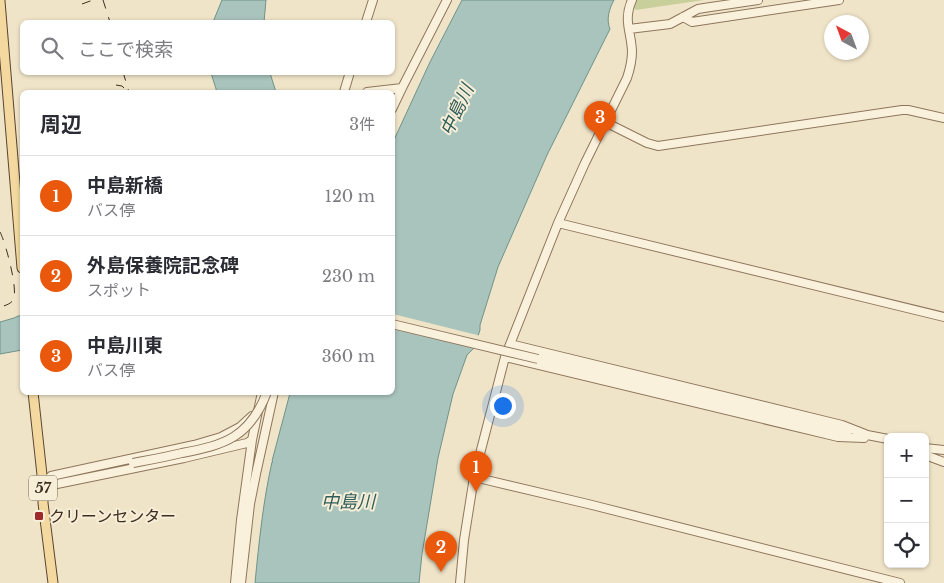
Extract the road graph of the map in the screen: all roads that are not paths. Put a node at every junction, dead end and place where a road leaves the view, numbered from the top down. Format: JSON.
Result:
{"nodes":[{"id":1,"x":373,"y":0,"type":"edge"},
{"id":2,"x":447,"y":0,"type":"edge"},
{"id":3,"x":632,"y":0,"type":"edge"},
{"id":4,"x":758,"y":0,"type":"edge"},
{"id":5,"x":839,"y":0,"type":"edge"},
{"id":6,"x":0,"y":1,"type":"edge"},
{"id":7,"x":683,"y":17,"type":"junction"},
{"id":8,"x":367,"y":20,"type":"edge"},
{"id":9,"x":629,"y":29,"type":"junction"},
{"id":10,"x":349,"y":75,"type":"edge"},
{"id":11,"x":402,"y":88,"type":"junction"},
{"id":12,"x":345,"y":90,"type":"edge"},
{"id":13,"x":384,"y":90,"type":"edge"},
{"id":14,"x":395,"y":103,"type":"edge"},
{"id":15,"x":944,"y":118,"type":"edge"},
{"id":16,"x":605,"y":122,"type":"junction"},
{"id":17,"x":558,"y":223,"type":"junction"},
{"id":18,"x":20,"y":244,"type":"edge"},
{"id":19,"x":944,"y":317,"type":"edge"},
{"id":20,"x":395,"y":325,"type":"edge"},
{"id":21,"x":510,"y":344,"type":"junction"},
{"id":22,"x":506,"y":357,"type":"junction"},
{"id":23,"x":33,"y":395,"type":"edge"},
{"id":24,"x":262,"y":395,"type":"edge"},
{"id":25,"x":266,"y":395,"type":"edge"},
{"id":26,"x":273,"y":395,"type":"edge"},
{"id":27,"x":260,"y":404,"type":"junction"},
{"id":28,"x":232,"y":432,"type":"junction"},
{"id":29,"x":865,"y":436,"type":"junction"},
{"id":30,"x":884,"y":439,"type":"edge"},
{"id":31,"x":252,"y":440,"type":"junction"},
{"id":32,"x":884,"y":443,"type":"edge"},
{"id":33,"x":232,"y":446,"type":"junction"},
{"id":34,"x":929,"y":451,"type":"edge"},
{"id":35,"x":944,"y":452,"type":"edge"},
{"id":36,"x":929,"y":453,"type":"edge"},
{"id":37,"x":944,"y":462,"type":"edge"},
{"id":38,"x":474,"y":477,"type":"junction"},
{"id":39,"x":43,"y":484,"type":"junction"},
{"id":40,"x":53,"y":583,"type":"edge"},
{"id":41,"x":235,"y":583,"type":"edge"},
{"id":42,"x":241,"y":583,"type":"edge"},
{"id":43,"x":460,"y":583,"type":"edge"},
{"id":44,"x":900,"y":583,"type":"edge"}],
"edges":[{"from":1,"to":8,"type":"street"},
{"from":2,"to":11,"type":"street"},
{"from":3,"to":9,"type":"street"},
{"from":4,"to":7,"type":"street"},
{"from":5,"to":7,"type":"street"},
{"from":6,"to":18,"type":"main road"},
{"from":7,"to":9,"type":"street"},
{"from":9,"to":16,"type":"street"},
{"from":10,"to":12,"type":"street"},
{"from":11,"to":13,"type":"street"},
{"from":11,"to":14,"type":"street"},
{"from":15,"to":16,"type":"street"},
{"from":16,"to":17,"type":"street"},
{"from":17,"to":19,"type":"street"},
{"from":17,"to":21,"type":"street"},
{"from":20,"to":29,"type":"street","bridge":true},
{"from":21,"to":22,"type":"street"},
{"from":21,"to":29,"type":"street"},
{"from":22,"to":29,"type":"street"},
{"from":22,"to":38,"type":"street"},
{"from":23,"to":39,"type":"main road","number":"57"},
{"from":24,"to":27,"type":"street"},
{"from":25,"to":39,"type":"street","bridge":true},
{"from":26,"to":42,"type":"street"},
{"from":27,"to":28,"type":"street"},
{"from":27,"to":31,"type":"street"},
{"from":28,"to":33,"type":"street"},
{"from":28,"to":39,"type":"street"},
{"from":29,"to":30,"type":"street"},
{"from":29,"to":32,"type":"street"},
{"from":31,"to":33,"type":"street"},
{"from":31,"to":41,"type":"street"},
{"from":33,"to":39,"type":"street"},
{"from":34,"to":35,"type":"street"},
{"from":36,"to":37,"type":"street"},
{"from":38,"to":43,"type":"street"},
{"from":38,"to":44,"type":"street"},
{"from":39,"to":40,"type":"main road","number":"57"}]}
